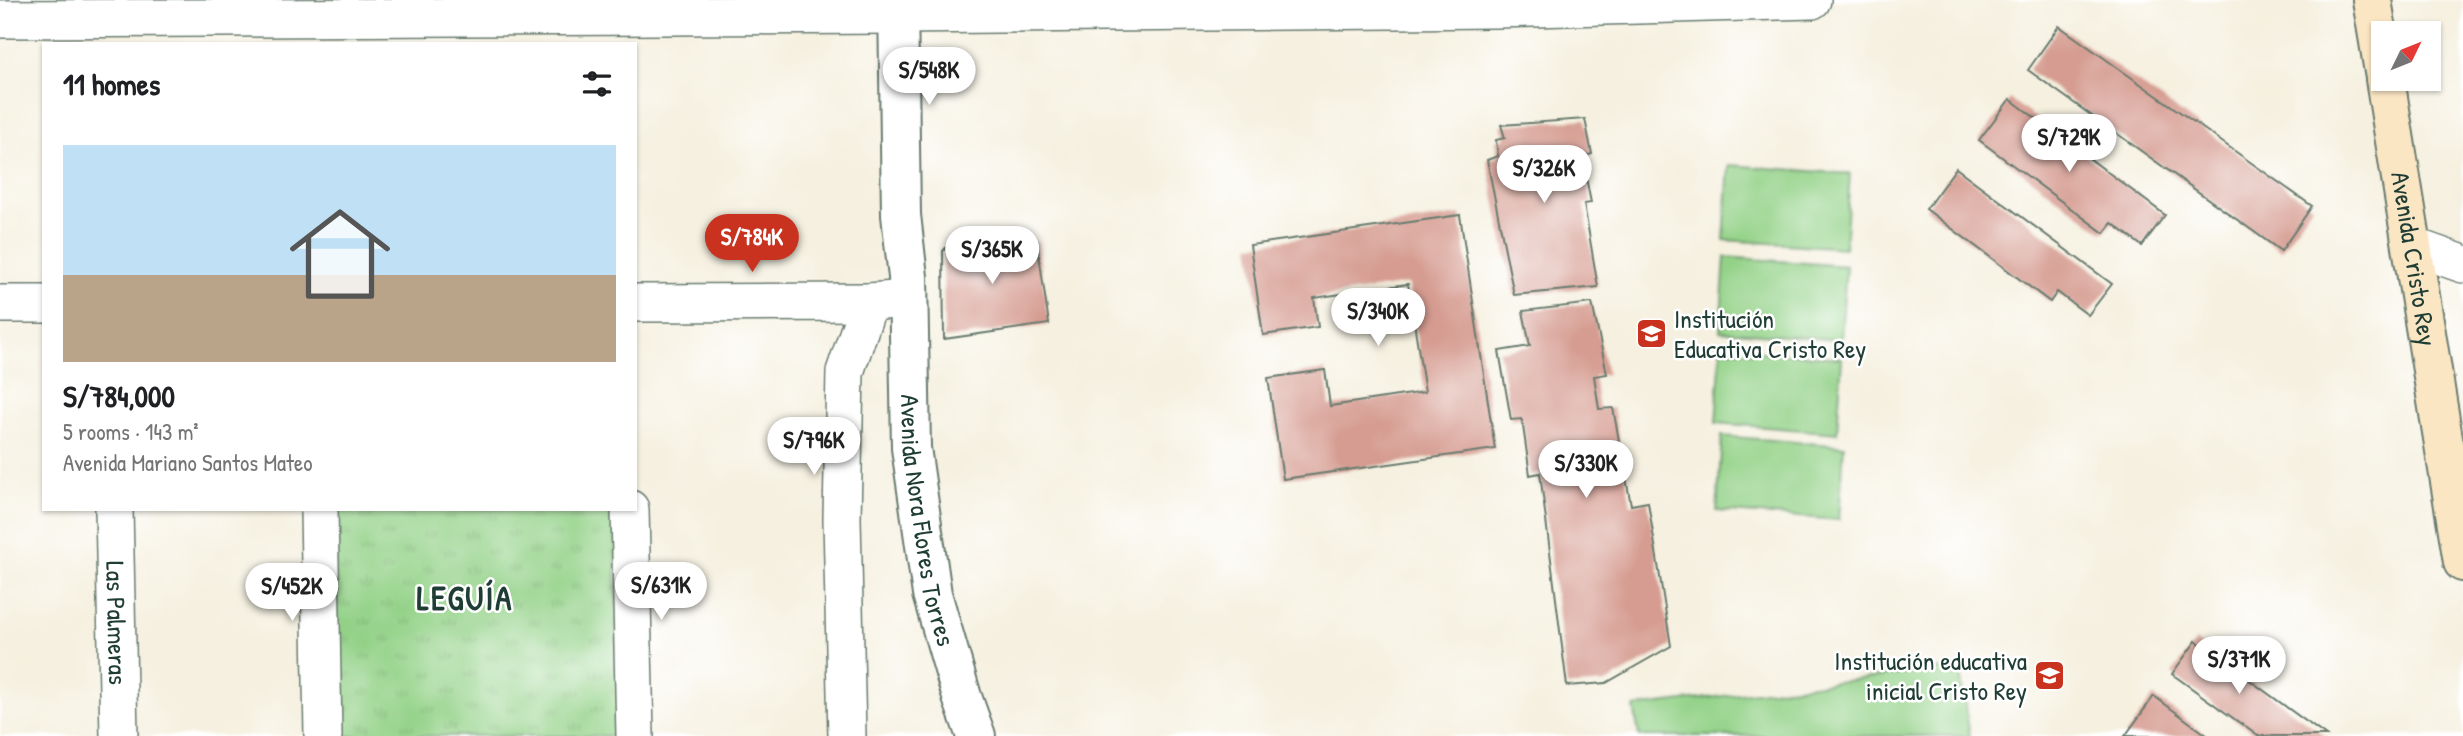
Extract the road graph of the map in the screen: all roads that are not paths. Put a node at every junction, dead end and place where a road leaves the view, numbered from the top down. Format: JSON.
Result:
{"nodes":[{"id":1,"x":1812,"y":0,"type":"edge"},
{"id":2,"x":2372,"y":0,"type":"edge"},
{"id":3,"x":1497,"y":4,"type":"edge"},
{"id":4,"x":898,"y":7,"type":"edge"},
{"id":5,"x":0,"y":19,"type":"edge"},
{"id":6,"x":63,"y":21,"type":"edge"},
{"id":7,"x":2376,"y":21,"type":"edge"},
{"id":8,"x":2387,"y":91,"type":"edge"},
{"id":9,"x":2412,"y":246,"type":"junction"},
{"id":10,"x":2463,"y":264,"type":"edge"},
{"id":11,"x":908,"y":299,"type":"junction"},
{"id":12,"x":869,"y":302,"type":"junction"},
{"id":13,"x":637,"y":303,"type":"edge"},
{"id":14,"x":0,"y":304,"type":"edge"},
{"id":15,"x":42,"y":304,"type":"edge"},
{"id":16,"x":114,"y":511,"type":"edge"},
{"id":17,"x":319,"y":511,"type":"edge"},
{"id":18,"x":630,"y":511,"type":"edge"},
{"id":19,"x":2463,"y":562,"type":"edge"},
{"id":20,"x":119,"y":736,"type":"edge"},
{"id":21,"x":323,"y":736,"type":"edge"},
{"id":22,"x":635,"y":736,"type":"edge"},
{"id":23,"x":847,"y":736,"type":"edge"},
{"id":24,"x":976,"y":736,"type":"edge"}],
"edges":[{"from":1,"to":3,"type":"street"},
{"from":2,"to":7,"type":"main road"},
{"from":3,"to":4,"type":"street"},
{"from":4,"to":6,"type":"street"},
{"from":4,"to":11,"type":"street","name":"Avenida Nora Flores Torres"},
{"from":5,"to":6,"type":"street"},
{"from":8,"to":9,"type":"main road","name":"Avenida Cristo Rey"},
{"from":9,"to":10,"type":"street"},
{"from":9,"to":19,"type":"main road","name":"Avenida Cristo Rey"},
{"from":11,"to":12,"type":"street"},
{"from":11,"to":24,"type":"street","name":"Avenida Nora Flores Torres"},
{"from":12,"to":13,"type":"street"},
{"from":12,"to":23,"type":"street"},
{"from":14,"to":15,"type":"street"},
{"from":16,"to":20,"type":"street","name":"Las Palmeras"},
{"from":17,"to":21,"type":"street"},
{"from":18,"to":22,"type":"street"}]}
